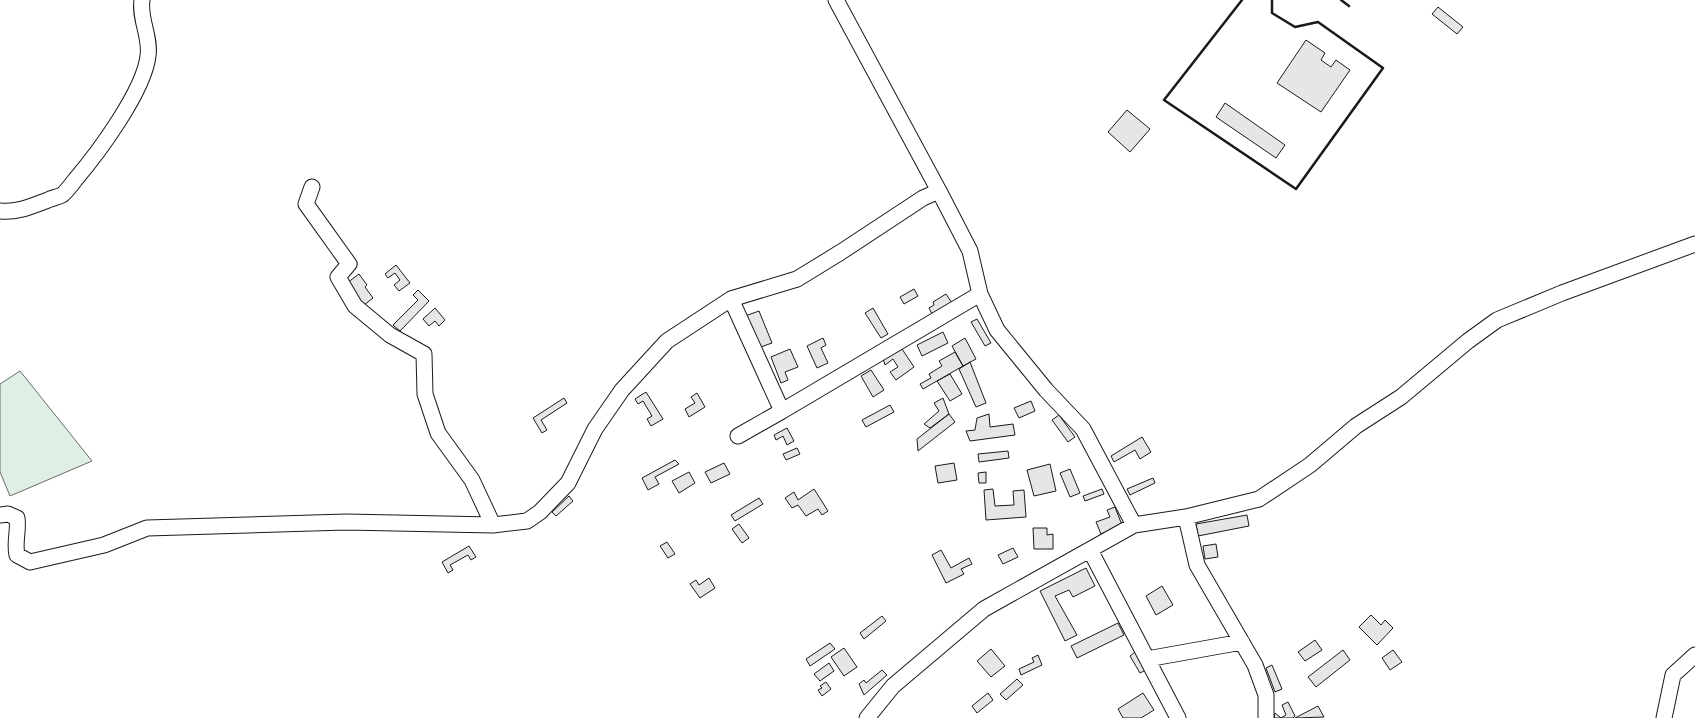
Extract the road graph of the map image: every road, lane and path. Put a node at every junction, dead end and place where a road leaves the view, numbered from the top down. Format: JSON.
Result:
{"nodes":[{"id":1,"x":142,"y":0,"type":"edge"},
{"id":2,"x":836,"y":0,"type":"edge"},
{"id":3,"x":312,"y":187,"type":"dead end"},
{"id":4,"x":939,"y":191,"type":"junction"},
{"id":5,"x":0,"y":211,"type":"edge"},
{"id":6,"x":1695,"y":244,"type":"edge"},
{"id":7,"x":980,"y":294,"type":"junction"},
{"id":8,"x":731,"y":299,"type":"junction"},
{"id":9,"x":782,"y":410,"type":"junction"},
{"id":10,"x":738,"y":436,"type":"dead end"},
{"id":11,"x":0,"y":515,"type":"edge"},
{"id":12,"x":1186,"y":518,"type":"junction"},
{"id":13,"x":493,"y":525,"type":"junction"},
{"id":14,"x":1134,"y":525,"type":"junction"},
{"id":15,"x":1090,"y":550,"type":"junction"},
{"id":16,"x":1242,"y":642,"type":"junction"},
{"id":17,"x":1695,"y":655,"type":"edge"},
{"id":18,"x":1146,"y":659,"type":"junction"},
{"id":19,"x":867,"y":718,"type":"edge"},
{"id":20,"x":1178,"y":718,"type":"edge"},
{"id":21,"x":1266,"y":718,"type":"edge"},
{"id":22,"x":1664,"y":718,"type":"edge"}],
"edges":[{"from":1,"to":5,"type":"street"},
{"from":2,"to":4,"type":"street"},
{"from":3,"to":13,"type":"street"},
{"from":4,"to":7,"type":"street"},
{"from":4,"to":8,"type":"street"},
{"from":6,"to":12,"type":"street"},
{"from":7,"to":9,"type":"street"},
{"from":7,"to":14,"type":"street"},
{"from":8,"to":9,"type":"street"},
{"from":8,"to":13,"type":"street"},
{"from":9,"to":10,"type":"street"},
{"from":11,"to":13,"type":"street"},
{"from":12,"to":14,"type":"street"},
{"from":12,"to":16,"type":"street"},
{"from":14,"to":15,"type":"street"},
{"from":15,"to":18,"type":"street"},
{"from":15,"to":19,"type":"street"},
{"from":16,"to":18,"type":"street"},
{"from":16,"to":21,"type":"street"},
{"from":17,"to":22,"type":"street"},
{"from":18,"to":20,"type":"street"}]}
